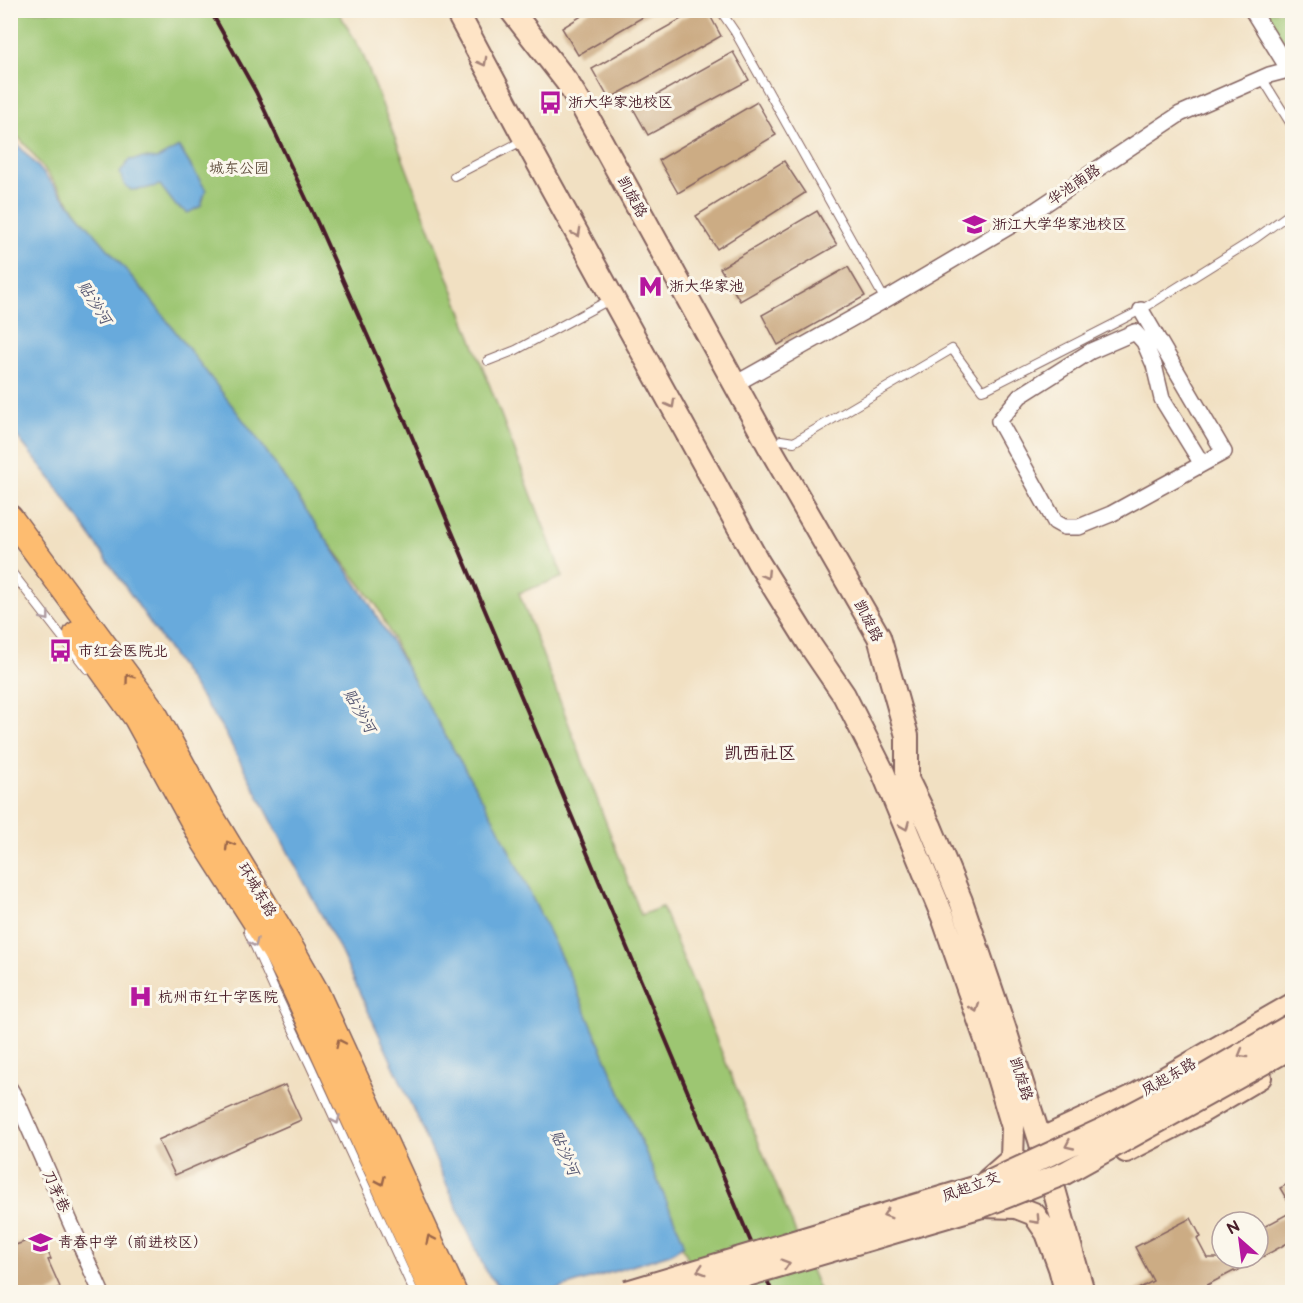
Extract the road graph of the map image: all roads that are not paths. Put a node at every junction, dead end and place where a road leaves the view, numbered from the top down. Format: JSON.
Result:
{"nodes":[{"id":1,"x":456,"y":10,"type":"edge"},
{"id":2,"x":511,"y":10,"type":"edge"},
{"id":3,"x":720,"y":10,"type":"edge"},
{"id":4,"x":1252,"y":10,"type":"edge"},
{"id":5,"x":1291,"y":69,"type":"edge"},
{"id":6,"x":1262,"y":78,"type":"junction"},
{"id":7,"x":1293,"y":126,"type":"edge"},
{"id":8,"x":525,"y":139,"type":"junction"},
{"id":9,"x":454,"y":176,"type":"dead end"},
{"id":10,"x":1293,"y":212,"type":"edge"},
{"id":11,"x":613,"y":298,"type":"junction"},
{"id":12,"x":885,"y":300,"type":"junction"},
{"id":13,"x":1141,"y":310,"type":"junction"},
{"id":14,"x":488,"y":361,"type":"dead end"},
{"id":15,"x":735,"y":384,"type":"junction"},
{"id":16,"x":775,"y":443,"type":"junction"},
{"id":17,"x":1202,"y":464,"type":"junction"},
{"id":18,"x":10,"y":517,"type":"edge"},
{"id":19,"x":10,"y":544,"type":"edge"},
{"id":20,"x":10,"y":570,"type":"edge"},
{"id":21,"x":90,"y":673,"type":"dead end"},
{"id":22,"x":136,"y":735,"type":"dead end"},
{"id":23,"x":222,"y":870,"type":"junction"},
{"id":24,"x":285,"y":952,"type":"junction"},
{"id":25,"x":1293,"y":1005,"type":"edge"},
{"id":26,"x":1293,"y":1025,"type":"edge"},
{"id":27,"x":1293,"y":1047,"type":"edge"},
{"id":28,"x":1293,"y":1058,"type":"edge"},
{"id":29,"x":10,"y":1089,"type":"edge"},
{"id":30,"x":1040,"y":1140,"type":"junction"},
{"id":31,"x":1053,"y":1189,"type":"junction"},
{"id":32,"x":982,"y":1196,"type":"junction"},
{"id":33,"x":101,"y":1293,"type":"edge"},
{"id":34,"x":414,"y":1293,"type":"edge"},
{"id":35,"x":432,"y":1293,"type":"edge"},
{"id":36,"x":454,"y":1293,"type":"edge"},
{"id":37,"x":627,"y":1293,"type":"edge"},
{"id":38,"x":689,"y":1293,"type":"edge"},
{"id":39,"x":1066,"y":1293,"type":"edge"},
{"id":40,"x":1083,"y":1293,"type":"edge"}],
"edges":[{"from":1,"to":8,"type":"main road","one_way":true},
{"from":2,"to":15,"type":"main road","name":"凯旋路"},
{"from":3,"to":12,"type":"lane"},
{"from":4,"to":5,"type":"street"},
{"from":5,"to":6,"type":"street","name":"华池南路"},
{"from":6,"to":7,"type":"lane"},
{"from":6,"to":12,"type":"street","name":"华池南路"},
{"from":8,"to":9,"type":"lane"},
{"from":8,"to":11,"type":"main road","one_way":true},
{"from":10,"to":13,"type":"lane"},
{"from":11,"to":14,"type":"lane"},
{"from":11,"to":32,"type":"main road","one_way":true,"bridge":true},
{"from":12,"to":15,"type":"street","name":"华池南路"},
{"from":13,"to":16,"type":"lane"},
{"from":13,"to":17,"type":"street"},
{"from":15,"to":16,"type":"main road","name":"凯旋路"},
{"from":16,"to":30,"type":"main road","name":"凯旋路"},
{"from":17,"to":17,"type":"street"},
{"from":24,"to":18,"type":"main road","name":"环城东路","one_way":true},
{"from":19,"to":23,"type":"main road","name":"环城东路"},
{"from":20,"to":21,"type":"lane","one_way":true},
{"from":22,"to":23,"type":"lane","name":"环城东路"},
{"from":23,"to":24,"type":"main road","name":"环城东路"},
{"from":23,"to":34,"type":"lane","name":"环城东路","one_way":true},
{"from":24,"to":35,"type":"main road","name":"环城东路","one_way":true},
{"from":36,"to":24,"type":"main road","name":"环城东路","one_way":true},
{"from":25,"to":30,"type":"main road","name":"凤起东路"},
{"from":26,"to":32,"type":"main road","name":"凤起立交","one_way":true,"bridge":true},
{"from":27,"to":32,"type":"main road","name":"凤起立交","bridge":true},
{"from":28,"to":31,"type":"main road"},
{"from":29,"to":33,"type":"street","name":"刀茅巷"},
{"from":30,"to":31,"type":"main road","name":"凯旋路"},
{"from":31,"to":40,"type":"main road","name":"凯旋路"},
{"from":32,"to":37,"type":"main road","name":"凤起立交","one_way":true,"bridge":true},
{"from":38,"to":32,"type":"main road","name":"凤起立交","one_way":true,"bridge":true},
{"from":32,"to":39,"type":"main road","one_way":true}]}
